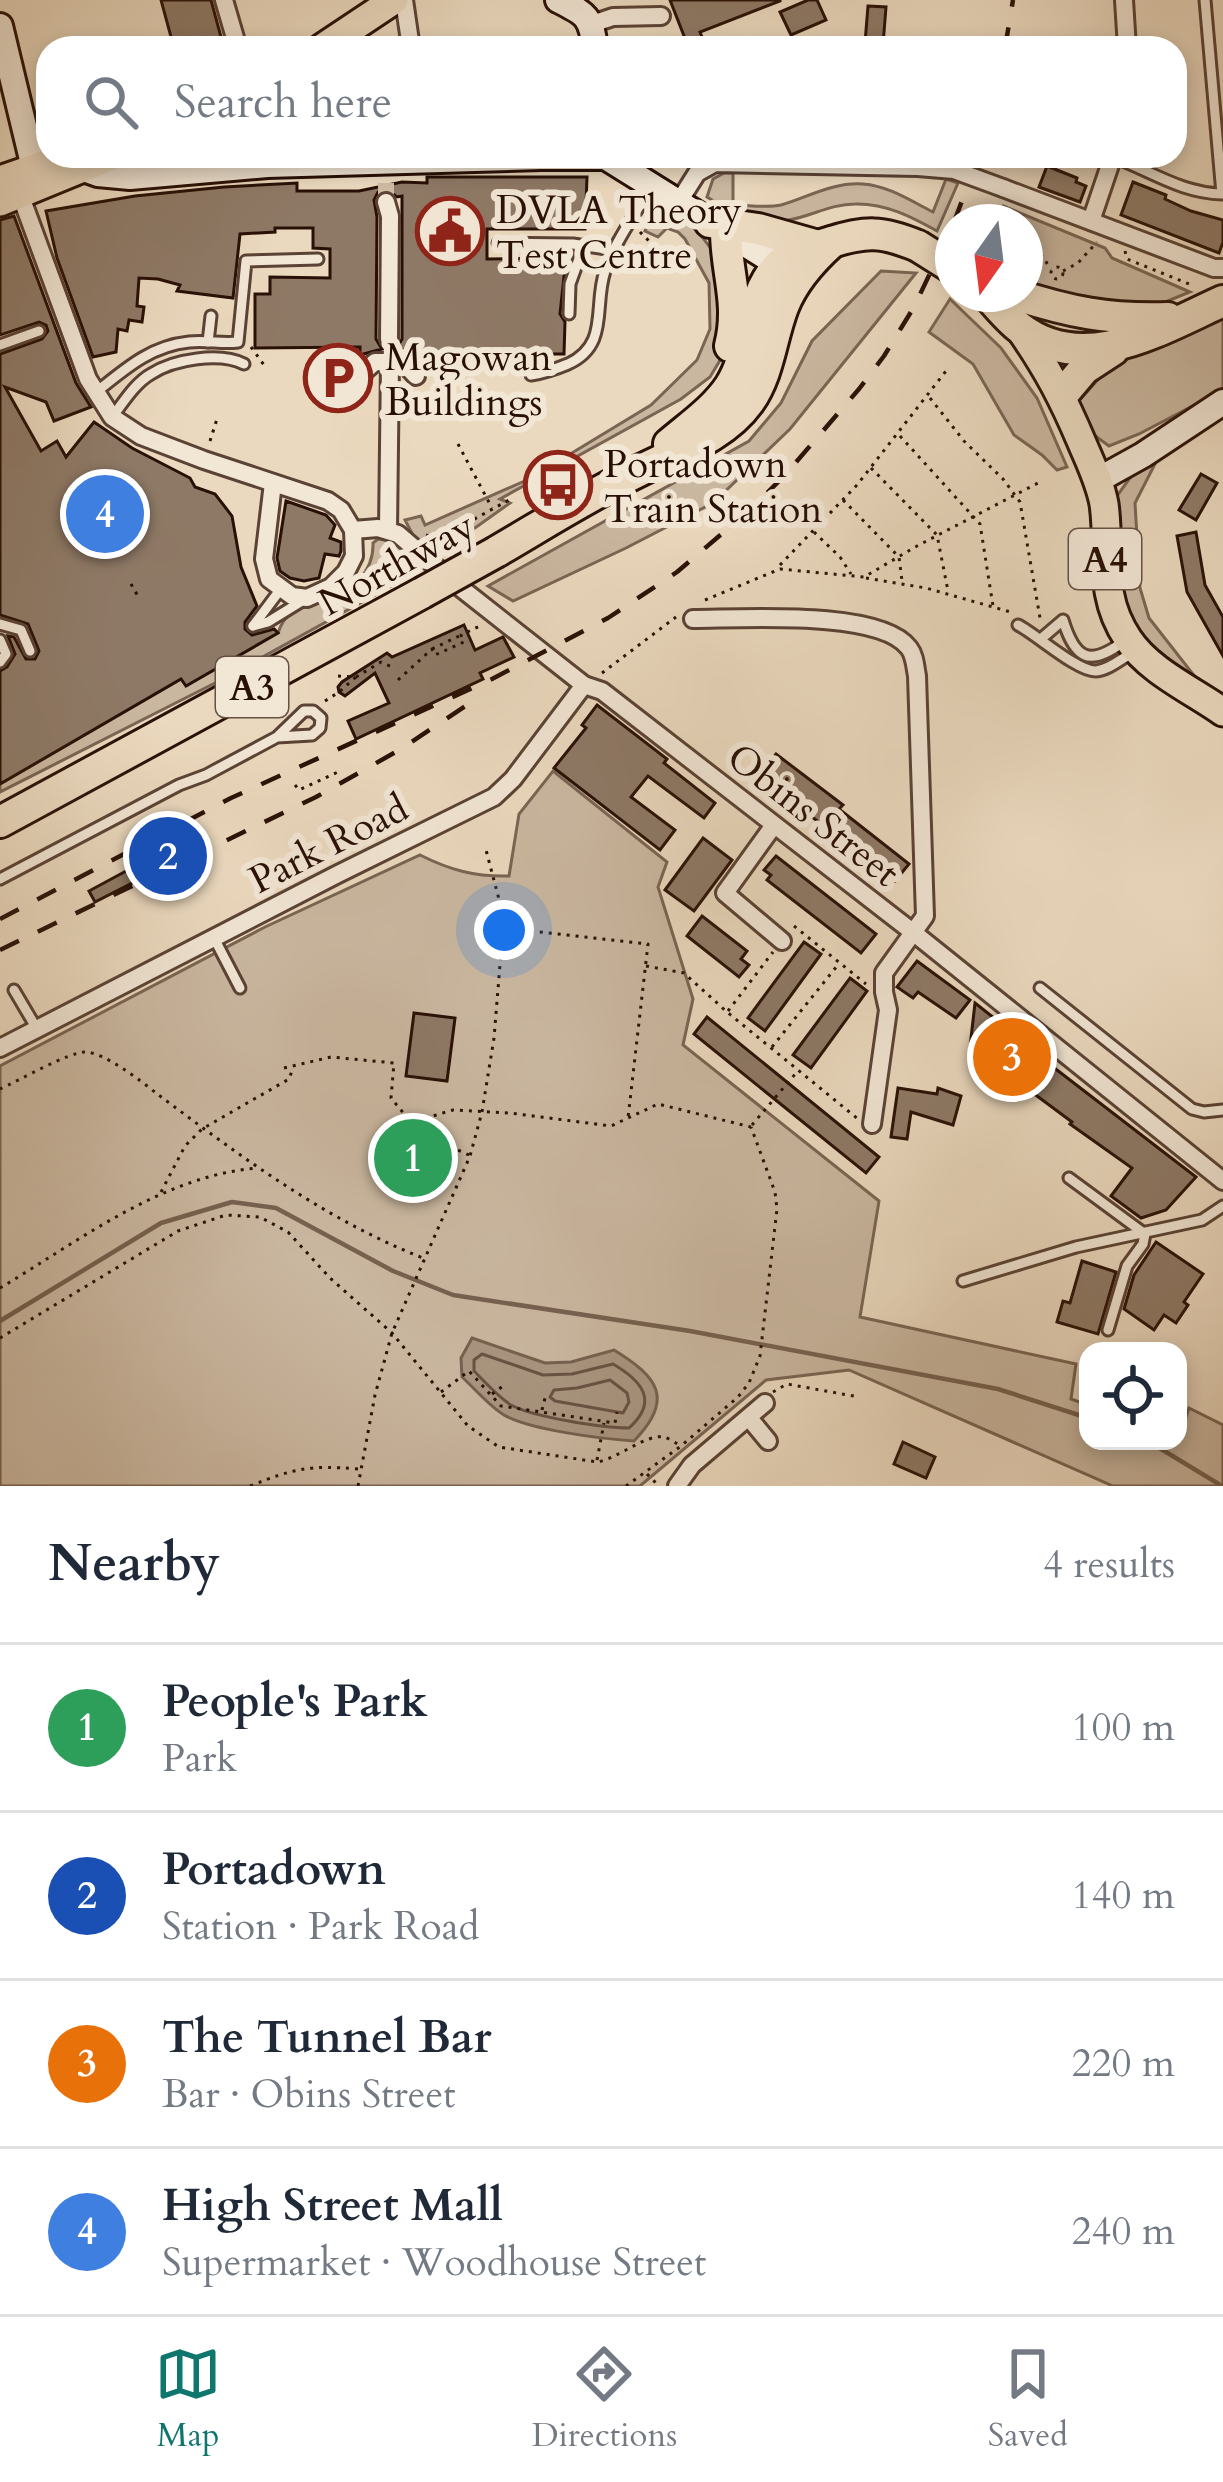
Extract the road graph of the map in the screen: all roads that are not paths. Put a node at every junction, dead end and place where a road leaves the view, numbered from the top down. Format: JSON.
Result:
{"nodes":[{"id":1,"x":224,"y":0,"type":"edge"},
{"id":2,"x":394,"y":0,"type":"edge"},
{"id":3,"x":404,"y":0,"type":"edge"},
{"id":4,"x":558,"y":0,"type":"edge"},
{"id":5,"x":1124,"y":0,"type":"edge"},
{"id":6,"x":1205,"y":0,"type":"edge"},
{"id":7,"x":661,"y":16,"type":"dead end"},
{"id":8,"x":0,"y":26,"type":"edge"},
{"id":9,"x":234,"y":36,"type":"edge"},
{"id":10,"x":340,"y":36,"type":"edge"},
{"id":11,"x":409,"y":36,"type":"edge"},
{"id":12,"x":593,"y":36,"type":"edge"},
{"id":13,"x":1126,"y":36,"type":"edge"},
{"id":14,"x":34,"y":168,"type":"joint"},
{"id":15,"x":62,"y":168,"type":"edge"},
{"id":16,"x":87,"y":168,"type":"edge"},
{"id":17,"x":170,"y":168,"type":"edge"},
{"id":18,"x":306,"y":168,"type":"edge"},
{"id":19,"x":408,"y":168,"type":"edge"},
{"id":20,"x":622,"y":168,"type":"edge"},
{"id":21,"x":707,"y":168,"type":"edge"},
{"id":22,"x":946,"y":168,"type":"edge"},
{"id":23,"x":1112,"y":168,"type":"edge"},
{"id":24,"x":1143,"y":168,"type":"edge"},
{"id":25,"x":386,"y":182,"type":"junction"},
{"id":26,"x":651,"y":186,"type":"junction"},
{"id":27,"x":6,"y":192,"type":"edge"},
{"id":28,"x":1222,"y":193,"type":"edge"},
{"id":29,"x":678,"y":203,"type":"junction"},
{"id":30,"x":718,"y":226,"type":"junction"},
{"id":31,"x":1105,"y":227,"type":"junction"},
{"id":32,"x":498,"y":243,"type":"dead end"},
{"id":33,"x":584,"y":245,"type":"junction"},
{"id":34,"x":824,"y":246,"type":"junction"},
{"id":35,"x":613,"y":250,"type":"junction"},
{"id":36,"x":935,"y":257,"type":"edge"},
{"id":37,"x":318,"y":260,"type":"dead end"},
{"id":38,"x":1219,"y":268,"type":"edge"},
{"id":39,"x":788,"y":271,"type":"junction"},
{"id":40,"x":1211,"y":295,"type":"edge"},
{"id":41,"x":1043,"y":303,"type":"edge"},
{"id":42,"x":1068,"y":311,"type":"junction"},
{"id":43,"x":1004,"y":312,"type":"edge"},
{"id":44,"x":569,"y":314,"type":"dead end"},
{"id":45,"x":212,"y":316,"type":"dead end"},
{"id":46,"x":1186,"y":317,"type":"junction"},
{"id":47,"x":39,"y":332,"type":"dead end"},
{"id":48,"x":389,"y":339,"type":"dead end"},
{"id":49,"x":208,"y":342,"type":"junction"},
{"id":50,"x":0,"y":344,"type":"edge"},
{"id":51,"x":1037,"y":345,"type":"junction"},
{"id":52,"x":1118,"y":346,"type":"junction"},
{"id":53,"x":389,"y":362,"type":"junction"},
{"id":54,"x":244,"y":364,"type":"dead end"},
{"id":55,"x":360,"y":375,"type":"dead end"},
{"id":56,"x":531,"y":375,"type":"dead end"},
{"id":57,"x":416,"y":376,"type":"dead end"},
{"id":58,"x":95,"y":393,"type":"junction"},
{"id":59,"x":1061,"y":395,"type":"junction"},
{"id":60,"x":1223,"y":402,"type":"edge"},
{"id":61,"x":112,"y":417,"type":"junction"},
{"id":62,"x":645,"y":464,"type":"junction"},
{"id":63,"x":1098,"y":480,"type":"junction"},
{"id":64,"x":273,"y":482,"type":"junction"},
{"id":65,"x":353,"y":530,"type":"junction"},
{"id":66,"x":388,"y":530,"type":"junction"},
{"id":67,"x":280,"y":590,"type":"junction"},
{"id":68,"x":307,"y":598,"type":"junction"},
{"id":69,"x":691,"y":613,"type":"road end"},
{"id":70,"x":1018,"y":619,"type":"road end"},
{"id":71,"x":0,"y":624,"type":"edge"},
{"id":72,"x":1042,"y":638,"type":"junction"},
{"id":73,"x":0,"y":640,"type":"edge"},
{"id":74,"x":1132,"y":644,"type":"junction"},
{"id":75,"x":30,"y":651,"type":"dead end"},
{"id":76,"x":0,"y":662,"type":"edge"},
{"id":77,"x":584,"y":685,"type":"junction"},
{"id":78,"x":1223,"y":712,"type":"edge"},
{"id":79,"x":277,"y":737,"type":"junction"},
{"id":80,"x":0,"y":822,"type":"edge"},
{"id":81,"x":774,"y":825,"type":"junction"},
{"id":82,"x":0,"y":879,"type":"edge"},
{"id":83,"x":914,"y":933,"type":"junction"},
{"id":84,"x":214,"y":938,"type":"junction"},
{"id":85,"x":782,"y":940,"type":"road end"},
{"id":86,"x":240,"y":988,"type":"dead end"},
{"id":87,"x":1040,"y":988,"type":"dead end"},
{"id":88,"x":14,"y":989,"type":"dead end"},
{"id":89,"x":37,"y":1029,"type":"junction"},
{"id":90,"x":0,"y":1048,"type":"edge"},
{"id":91,"x":1223,"y":1110,"type":"edge"},
{"id":92,"x":872,"y":1124,"type":"road end"},
{"id":93,"x":1069,"y":1178,"type":"dead end"},
{"id":94,"x":1223,"y":1181,"type":"edge"},
{"id":95,"x":1223,"y":1206,"type":"edge"},
{"id":96,"x":1145,"y":1234,"type":"junction"},
{"id":97,"x":963,"y":1281,"type":"dead end"},
{"id":98,"x":1108,"y":1330,"type":"dead end"},
{"id":99,"x":765,"y":1403,"type":"road end"},
{"id":100,"x":749,"y":1418,"type":"junction"},
{"id":101,"x":768,"y":1441,"type":"dead end"},
{"id":102,"x":677,"y":1486,"type":"edge"}],
"edges":[{"from":1,"to":9,"type":"street"},
{"from":2,"to":10,"type":"main road"},
{"from":3,"to":11,"type":"street"},
{"from":4,"to":12,"type":"street"},
{"from":5,"to":13,"type":"street"},
{"from":6,"to":28,"type":"lane"},
{"from":7,"to":12,"type":"street"},
{"from":8,"to":14,"type":"street"},
{"from":14,"to":27,"type":"main road"},
{"from":15,"to":27,"type":"main road"},
{"from":16,"to":17,"type":"street"},
{"from":18,"to":25,"type":"street"},
{"from":19,"to":25,"type":"street"},
{"from":20,"to":26,"type":"street"},
{"from":21,"to":29,"type":"street"},
{"from":22,"to":31,"type":"street","bridge":true},
{"from":23,"to":31,"type":"street"},
{"from":24,"to":28,"type":"lane"},
{"from":25,"to":48,"type":"street"},
{"from":26,"to":29,"type":"street"},
{"from":26,"to":35,"type":"lane"},
{"from":27,"to":58,"type":"street"},
{"from":29,"to":30,"type":"street"},
{"from":30,"to":34,"type":"highway"},
{"from":30,"to":39,"type":"street"},
{"from":30,"to":62,"type":"highway"},
{"from":31,"to":38,"type":"street"},
{"from":32,"to":33,"type":"lane"},
{"from":33,"to":35,"type":"lane"},
{"from":33,"to":44,"type":"lane"},
{"from":34,"to":36,"type":"highway","bridge":true},
{"from":34,"to":39,"type":"highway","name":"Northway","number":"A3"},
{"from":35,"to":56,"type":"lane"},
{"from":37,"to":49,"type":"lane"},
{"from":39,"to":62,"type":"highway","name":"Northway","number":"A3"},
{"from":40,"to":46,"type":"highway"},
{"from":41,"to":42,"type":"highway"},
{"from":42,"to":46,"type":"highway"},
{"from":42,"to":51,"type":"main road"},
{"from":43,"to":51,"type":"highway"},
{"from":45,"to":49,"type":"lane"},
{"from":46,"to":52,"type":"highway"},
{"from":47,"to":50,"type":"lane"},
{"from":49,"to":58,"type":"lane"},
{"from":51,"to":52,"type":"highway"},
{"from":51,"to":59,"type":"main road","number":"A4"},
{"from":52,"to":59,"type":"highway"},
{"from":53,"to":55,"type":"street"},
{"from":53,"to":57,"type":"street"},
{"from":53,"to":66,"type":"street"},
{"from":54,"to":61,"type":"lane"},
{"from":58,"to":61,"type":"street"},
{"from":59,"to":63,"type":"main road","number":"A4"},
{"from":60,"to":63,"type":"street"},
{"from":61,"to":64,"type":"street"},
{"from":62,"to":80,"type":"highway","name":"Northway","number":"A3","bridge":true},
{"from":63,"to":74,"type":"main road","number":"A4"},
{"from":64,"to":65,"type":"street"},
{"from":64,"to":67,"type":"street"},
{"from":65,"to":66,"type":"street"},
{"from":65,"to":68,"type":"street"},
{"from":66,"to":77,"type":"street","name":"Obins Street"},
{"from":67,"to":68,"type":"street"},
{"from":67,"to":68,"type":"lane"},
{"from":69,"to":83,"type":"street"},
{"from":70,"to":72,"type":"lane"},
{"from":71,"to":75,"type":"lane"},
{"from":72,"to":74,"type":"lane"},
{"from":72,"to":74,"type":"lane"},
{"from":73,"to":76,"type":"lane"},
{"from":74,"to":78,"type":"main road"},
{"from":77,"to":81,"type":"street","name":"Obins Street"},
{"from":77,"to":84,"type":"street","name":"Park Road"},
{"from":79,"to":79,"type":"lane"},
{"from":79,"to":82,"type":"lane"},
{"from":81,"to":83,"type":"street","name":"Obins Street"},
{"from":81,"to":85,"type":"street"},
{"from":83,"to":92,"type":"street"},
{"from":83,"to":94,"type":"street","name":"Obins Street"},
{"from":84,"to":86,"type":"lane"},
{"from":84,"to":89,"type":"street","name":"Park Road"},
{"from":87,"to":91,"type":"lane"},
{"from":88,"to":89,"type":"lane"},
{"from":89,"to":90,"type":"street","name":"Park Road"},
{"from":93,"to":96,"type":"lane"},
{"from":95,"to":96,"type":"lane"},
{"from":96,"to":97,"type":"lane"},
{"from":96,"to":98,"type":"lane"},
{"from":99,"to":100,"type":"street"},
{"from":100,"to":101,"type":"street"},
{"from":100,"to":102,"type":"street"}]}
